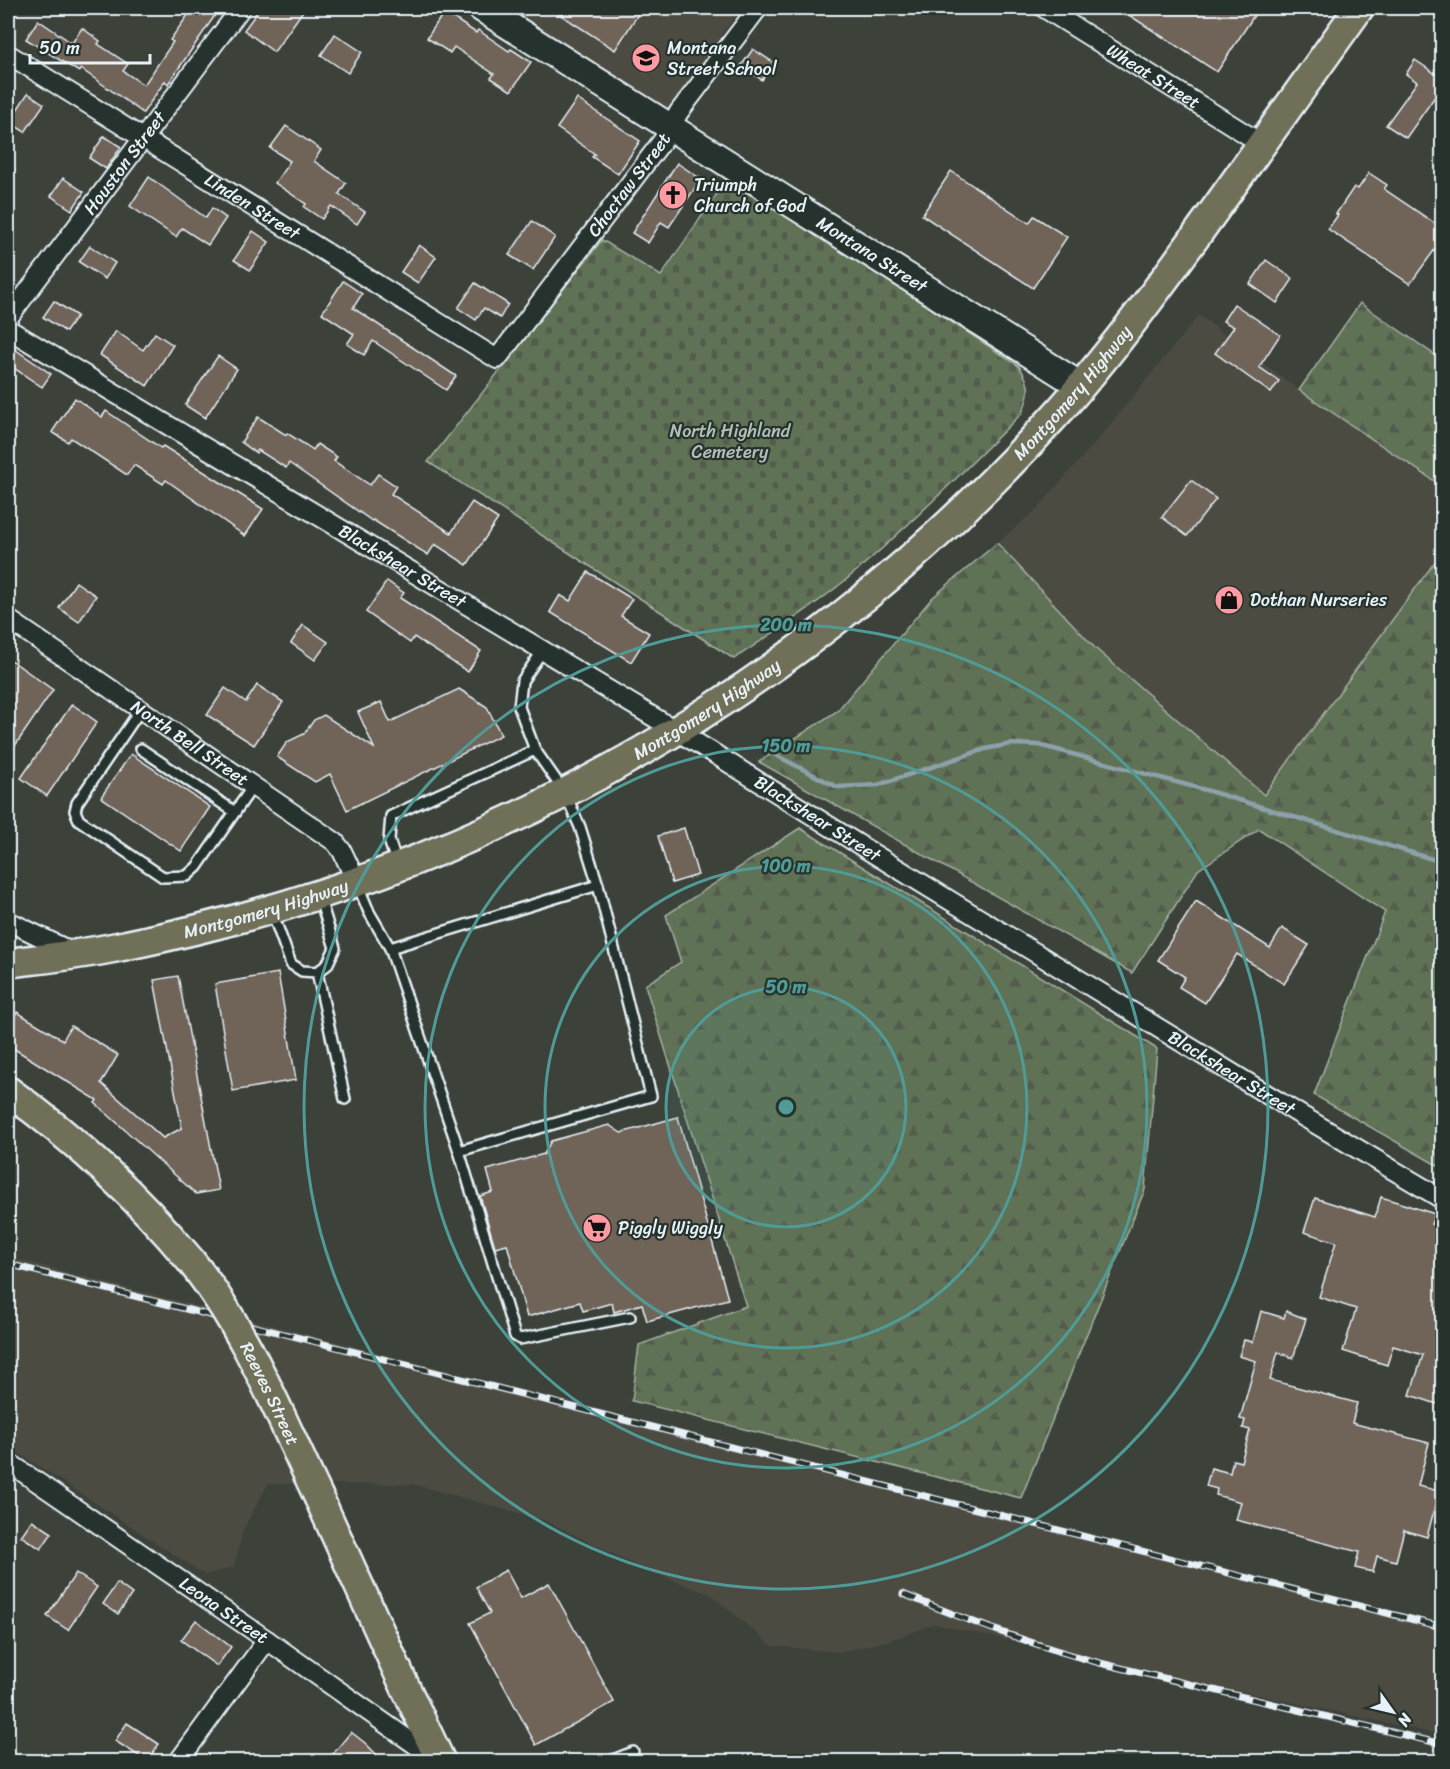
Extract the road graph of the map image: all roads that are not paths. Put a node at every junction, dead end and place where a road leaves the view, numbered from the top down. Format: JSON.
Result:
{"nodes":[{"id":1,"x":241,"y":8,"type":"edge"},
{"id":2,"x":481,"y":8,"type":"edge"},
{"id":3,"x":758,"y":8,"type":"edge"},
{"id":4,"x":1044,"y":8,"type":"edge"},
{"id":5,"x":1359,"y":8,"type":"edge"},
{"id":6,"x":8,"y":54,"type":"edge"},
{"id":7,"x":671,"y":127,"type":"junction"},
{"id":8,"x":142,"y":139,"type":"junction"},
{"id":9,"x":1262,"y":144,"type":"junction"},
{"id":10,"x":8,"y":318,"type":"edge"},
{"id":11,"x":8,"y":329,"type":"edge"},
{"id":12,"x":497,"y":359,"type":"joint"},
{"id":13,"x":1081,"y":386,"type":"junction"},
{"id":14,"x":8,"y":619,"type":"edge"},
{"id":15,"x":543,"y":650,"type":"junction"},
{"id":16,"x":141,"y":709,"type":"junction"},
{"id":17,"x":678,"y":732,"type":"junction"},
{"id":18,"x":141,"y":749,"type":"dead end"},
{"id":19,"x":536,"y":750,"type":"junction"},
{"id":20,"x":253,"y":786,"type":"junction"},
{"id":21,"x":566,"y":793,"type":"junction"},
{"id":22,"x":235,"y":812,"type":"junction"},
{"id":23,"x":399,"y":868,"type":"junction"},
{"id":24,"x":357,"y":883,"type":"junction"},
{"id":25,"x":598,"y":885,"type":"junction"},
{"id":26,"x":319,"y":896,"type":"junction"},
{"id":27,"x":272,"y":910,"type":"junction"},
{"id":28,"x":8,"y":921,"type":"edge"},
{"id":29,"x":390,"y":948,"type":"junction"},
{"id":30,"x":75,"y":954,"type":"junction"},
{"id":31,"x":8,"y":963,"type":"edge"},
{"id":32,"x":317,"y":972,"type":"junction"},
{"id":33,"x":8,"y":1091,"type":"edge"},
{"id":34,"x":345,"y":1099,"type":"dead end"},
{"id":35,"x":459,"y":1151,"type":"junction"},
{"id":36,"x":1443,"y":1199,"type":"edge"},
{"id":37,"x":630,"y":1317,"type":"dead end"},
{"id":38,"x":8,"y":1462,"type":"edge"},
{"id":39,"x":267,"y":1640,"type":"junction"},
{"id":40,"x":633,"y":1752,"type":"dead end"},
{"id":41,"x":178,"y":1761,"type":"edge"},
{"id":42,"x":440,"y":1761,"type":"edge"},
{"id":43,"x":608,"y":1761,"type":"edge"}],
"edges":[{"from":1,"to":8,"type":"street","name":"Houston Street"},
{"from":2,"to":7,"type":"street","name":"Montana Street"},
{"from":3,"to":7,"type":"street","name":"Choctaw Street"},
{"from":4,"to":9,"type":"street","name":"Wheat Street"},
{"from":5,"to":9,"type":"main road","name":"Montgomery Highway"},
{"from":6,"to":8,"type":"street","name":"Linden Street"},
{"from":7,"to":12,"type":"street","name":"Choctaw Street"},
{"from":7,"to":13,"type":"street","name":"Montana Street"},
{"from":8,"to":10,"type":"street","name":"Houston Street"},
{"from":8,"to":12,"type":"street","name":"Linden Street"},
{"from":9,"to":13,"type":"main road","name":"Montgomery Highway"},
{"from":11,"to":15,"type":"street","name":"Blackshear Street"},
{"from":13,"to":17,"type":"main road","name":"Montgomery Highway"},
{"from":14,"to":16,"type":"street","name":"North Bell Street"},
{"from":15,"to":17,"type":"street","name":"Blackshear Street"},
{"from":15,"to":19,"type":"lane"},
{"from":16,"to":20,"type":"street","name":"North Bell Street"},
{"from":16,"to":22,"type":"lane"},
{"from":17,"to":21,"type":"main road","name":"Montgomery Highway"},
{"from":17,"to":36,"type":"street","name":"Blackshear Street"},
{"from":18,"to":22,"type":"lane"},
{"from":19,"to":21,"type":"lane"},
{"from":19,"to":23,"type":"lane"},
{"from":20,"to":22,"type":"lane"},
{"from":20,"to":24,"type":"street","name":"North Bell Street"},
{"from":21,"to":23,"type":"main road","name":"Montgomery Highway"},
{"from":21,"to":25,"type":"lane"},
{"from":23,"to":24,"type":"main road","name":"Montgomery Highway"},
{"from":24,"to":26,"type":"main road","name":"Montgomery Highway"},
{"from":24,"to":29,"type":"lane"},
{"from":25,"to":29,"type":"lane"},
{"from":25,"to":35,"type":"lane"},
{"from":26,"to":27,"type":"main road","name":"Montgomery Highway"},
{"from":26,"to":32,"type":"lane"},
{"from":27,"to":30,"type":"main road","name":"Montgomery Highway"},
{"from":27,"to":32,"type":"lane"},
{"from":28,"to":30,"type":"street"},
{"from":29,"to":35,"type":"lane"},
{"from":30,"to":31,"type":"main road","name":"Montgomery Highway"},
{"from":32,"to":34,"type":"lane"},
{"from":33,"to":42,"type":"main road","name":"Reeves Street","bridge":true},
{"from":35,"to":37,"type":"lane"},
{"from":38,"to":39,"type":"street","name":"Leona Street"},
{"from":39,"to":41,"type":"street"},
{"from":39,"to":42,"type":"street","name":"Leona Street"},
{"from":40,"to":43,"type":"lane"}]}
